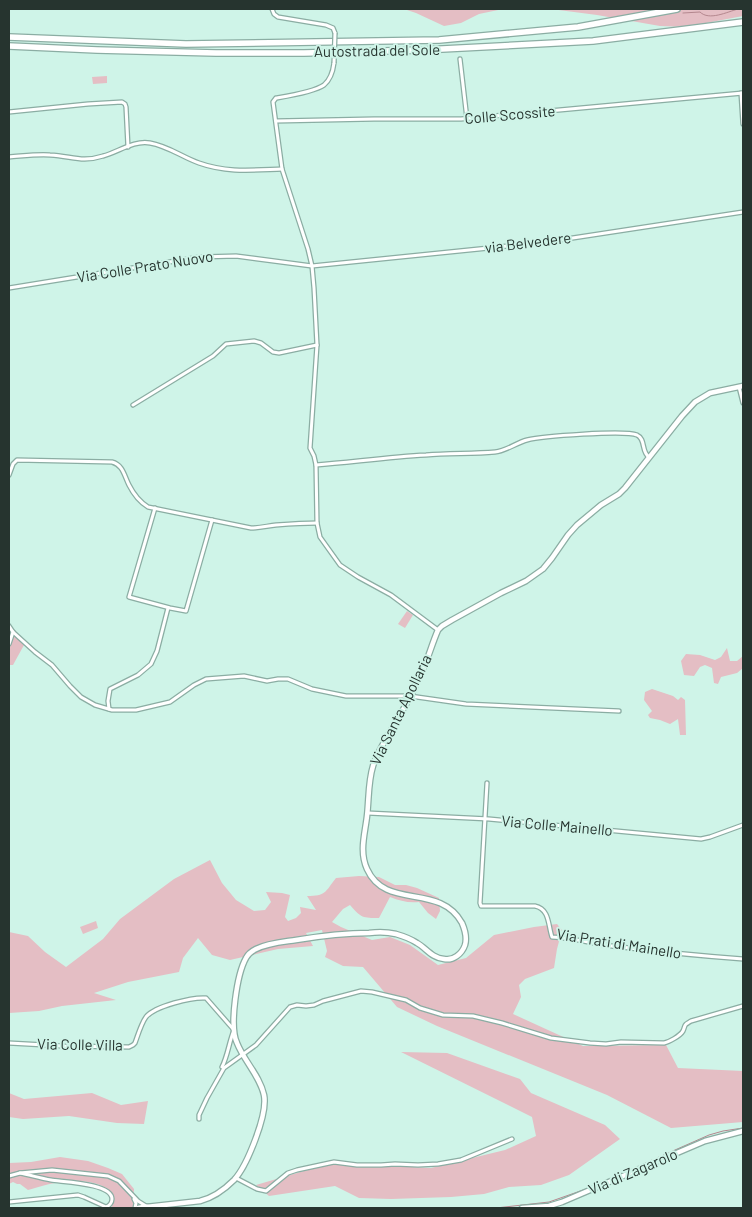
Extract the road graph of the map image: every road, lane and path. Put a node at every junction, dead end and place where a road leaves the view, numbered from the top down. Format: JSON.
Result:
{"nodes":[{"id":1,"x":272,"y":9,"type":"edge"},
{"id":2,"x":677,"y":9,"type":"edge"},
{"id":3,"x":743,"y":22,"type":"edge"},
{"id":4,"x":9,"y":37,"type":"edge"},
{"id":5,"x":9,"y":46,"type":"edge"},
{"id":6,"x":460,"y":59,"type":"dead end"},
{"id":7,"x":742,"y":93,"type":"edge"},
{"id":8,"x":9,"y":112,"type":"edge"},
{"id":9,"x":467,"y":119,"type":"junction"},
{"id":10,"x":276,"y":121,"type":"junction"},
{"id":11,"x":743,"y":124,"type":"edge"},
{"id":12,"x":128,"y":147,"type":"junction"},
{"id":13,"x":9,"y":158,"type":"edge"},
{"id":14,"x":282,"y":169,"type":"junction"},
{"id":15,"x":743,"y":212,"type":"edge"},
{"id":16,"x":312,"y":266,"type":"junction"},
{"id":17,"x":9,"y":288,"type":"edge"},
{"id":18,"x":317,"y":344,"type":"junction"},
{"id":19,"x":741,"y":387,"type":"edge"},
{"id":20,"x":743,"y":403,"type":"edge"},
{"id":21,"x":133,"y":405,"type":"dead end"},
{"id":22,"x":649,"y":457,"type":"junction"},
{"id":23,"x":316,"y":465,"type":"junction"},
{"id":24,"x":9,"y":475,"type":"edge"},
{"id":25,"x":155,"y":508,"type":"junction"},
{"id":26,"x":212,"y":520,"type":"junction"},
{"id":27,"x":317,"y":523,"type":"junction"},
{"id":28,"x":168,"y":608,"type":"junction"},
{"id":29,"x":9,"y":626,"type":"edge"},
{"id":30,"x":438,"y":630,"type":"junction"},
{"id":31,"x":13,"y":632,"type":"junction"},
{"id":32,"x":9,"y":644,"type":"edge"},
{"id":33,"x":410,"y":696,"type":"junction"},
{"id":34,"x":109,"y":709,"type":"junction"},
{"id":35,"x":619,"y":711,"type":"dead end"},
{"id":36,"x":487,"y":783,"type":"dead end"},
{"id":37,"x":368,"y":813,"type":"junction"},
{"id":38,"x":485,"y":819,"type":"junction"},
{"id":39,"x":743,"y":825,"type":"edge"},
{"id":40,"x":743,"y":959,"type":"edge"},
{"id":41,"x":743,"y":1006,"type":"edge"},
{"id":42,"x":234,"y":1030,"type":"junction"},
{"id":43,"x":9,"y":1043,"type":"edge"},
{"id":44,"x":243,"y":1053,"type":"junction"},
{"id":45,"x":217,"y":1079,"type":"junction"},
{"id":46,"x":199,"y":1119,"type":"dead end"},
{"id":47,"x":743,"y":1131,"type":"edge"},
{"id":48,"x":512,"y":1139,"type":"dead end"},
{"id":49,"x":20,"y":1174,"type":"junction"},
{"id":50,"x":9,"y":1176,"type":"edge"},
{"id":51,"x":236,"y":1178,"type":"junction"},
{"id":52,"x":130,"y":1194,"type":"junction"},
{"id":53,"x":9,"y":1202,"type":"edge"},
{"id":54,"x":172,"y":1204,"type":"junction"},
{"id":55,"x":149,"y":1207,"type":"edge"},
{"id":56,"x":137,"y":1208,"type":"edge"},
{"id":57,"x":164,"y":1208,"type":"edge"},
{"id":58,"x":522,"y":1208,"type":"edge"}],
"edges":[{"from":1,"to":10,"type":"street","bridge":true},
{"from":2,"to":4,"type":"highway","name":"Autostrada del Sole"},
{"from":3,"to":5,"type":"highway","name":"Autostrada del Sole"},
{"from":6,"to":9,"type":"street"},
{"from":7,"to":9,"type":"street","name":"Colle Scossite"},
{"from":7,"to":11,"type":"street"},
{"from":8,"to":12,"type":"street"},
{"from":9,"to":10,"type":"street","name":"Colle Scossite"},
{"from":10,"to":14,"type":"street"},
{"from":12,"to":13,"type":"street"},
{"from":12,"to":14,"type":"street"},
{"from":14,"to":16,"type":"street"},
{"from":15,"to":16,"type":"street","name":"via Belvedere"},
{"from":16,"to":17,"type":"street","name":"Via Colle Prato Nuovo"},
{"from":16,"to":18,"type":"street"},
{"from":18,"to":21,"type":"street"},
{"from":18,"to":23,"type":"street"},
{"from":19,"to":20,"type":"street"},
{"from":19,"to":22,"type":"street"},
{"from":22,"to":23,"type":"street"},
{"from":22,"to":30,"type":"street"},
{"from":23,"to":27,"type":"street"},
{"from":24,"to":25,"type":"street"},
{"from":25,"to":26,"type":"street"},
{"from":25,"to":28,"type":"street"},
{"from":26,"to":27,"type":"street"},
{"from":26,"to":28,"type":"street"},
{"from":27,"to":30,"type":"street"},
{"from":28,"to":34,"type":"street"},
{"from":29,"to":31,"type":"street"},
{"from":30,"to":33,"type":"street","name":"Via Santa Apollaria"},
{"from":31,"to":32,"type":"street"},
{"from":31,"to":34,"type":"street"},
{"from":33,"to":34,"type":"street"},
{"from":33,"to":35,"type":"street"},
{"from":33,"to":37,"type":"street","name":"Via Santa Apollaria"},
{"from":36,"to":38,"type":"street"},
{"from":37,"to":38,"type":"street","name":"Via Colle Mainello"},
{"from":37,"to":42,"type":"street","name":"Via Santa Apollaria"},
{"from":38,"to":39,"type":"street","name":"Via Colle Mainello"},
{"from":38,"to":40,"type":"street","name":"Via Prati di Mainello"},
{"from":41,"to":44,"type":"street"},
{"from":42,"to":43,"type":"street","name":"Via Colle Villa"},
{"from":42,"to":44,"type":"street","name":"Via Santa Apollaria"},
{"from":42,"to":45,"type":"street"},
{"from":44,"to":45,"type":"street"},
{"from":44,"to":51,"type":"street","name":"Via Santa Apollaria"},
{"from":45,"to":46,"type":"street"},
{"from":47,"to":58,"type":"street","name":"Via di Zagarolo"},
{"from":48,"to":51,"type":"street"},
{"from":49,"to":50,"type":"street"},
{"from":49,"to":52,"type":"street"},
{"from":49,"to":53,"type":"street"},
{"from":51,"to":54,"type":"street","name":"Via Santa Apollaria"},
{"from":52,"to":55,"type":"street"},
{"from":52,"to":56,"type":"street"},
{"from":54,"to":55,"type":"street","name":"Via Santa Apollaria"},
{"from":54,"to":57,"type":"street","name":"Via Santa Apollaria"},
{"from":55,"to":56,"type":"street","name":"Via Santa Apollaria"}]}
